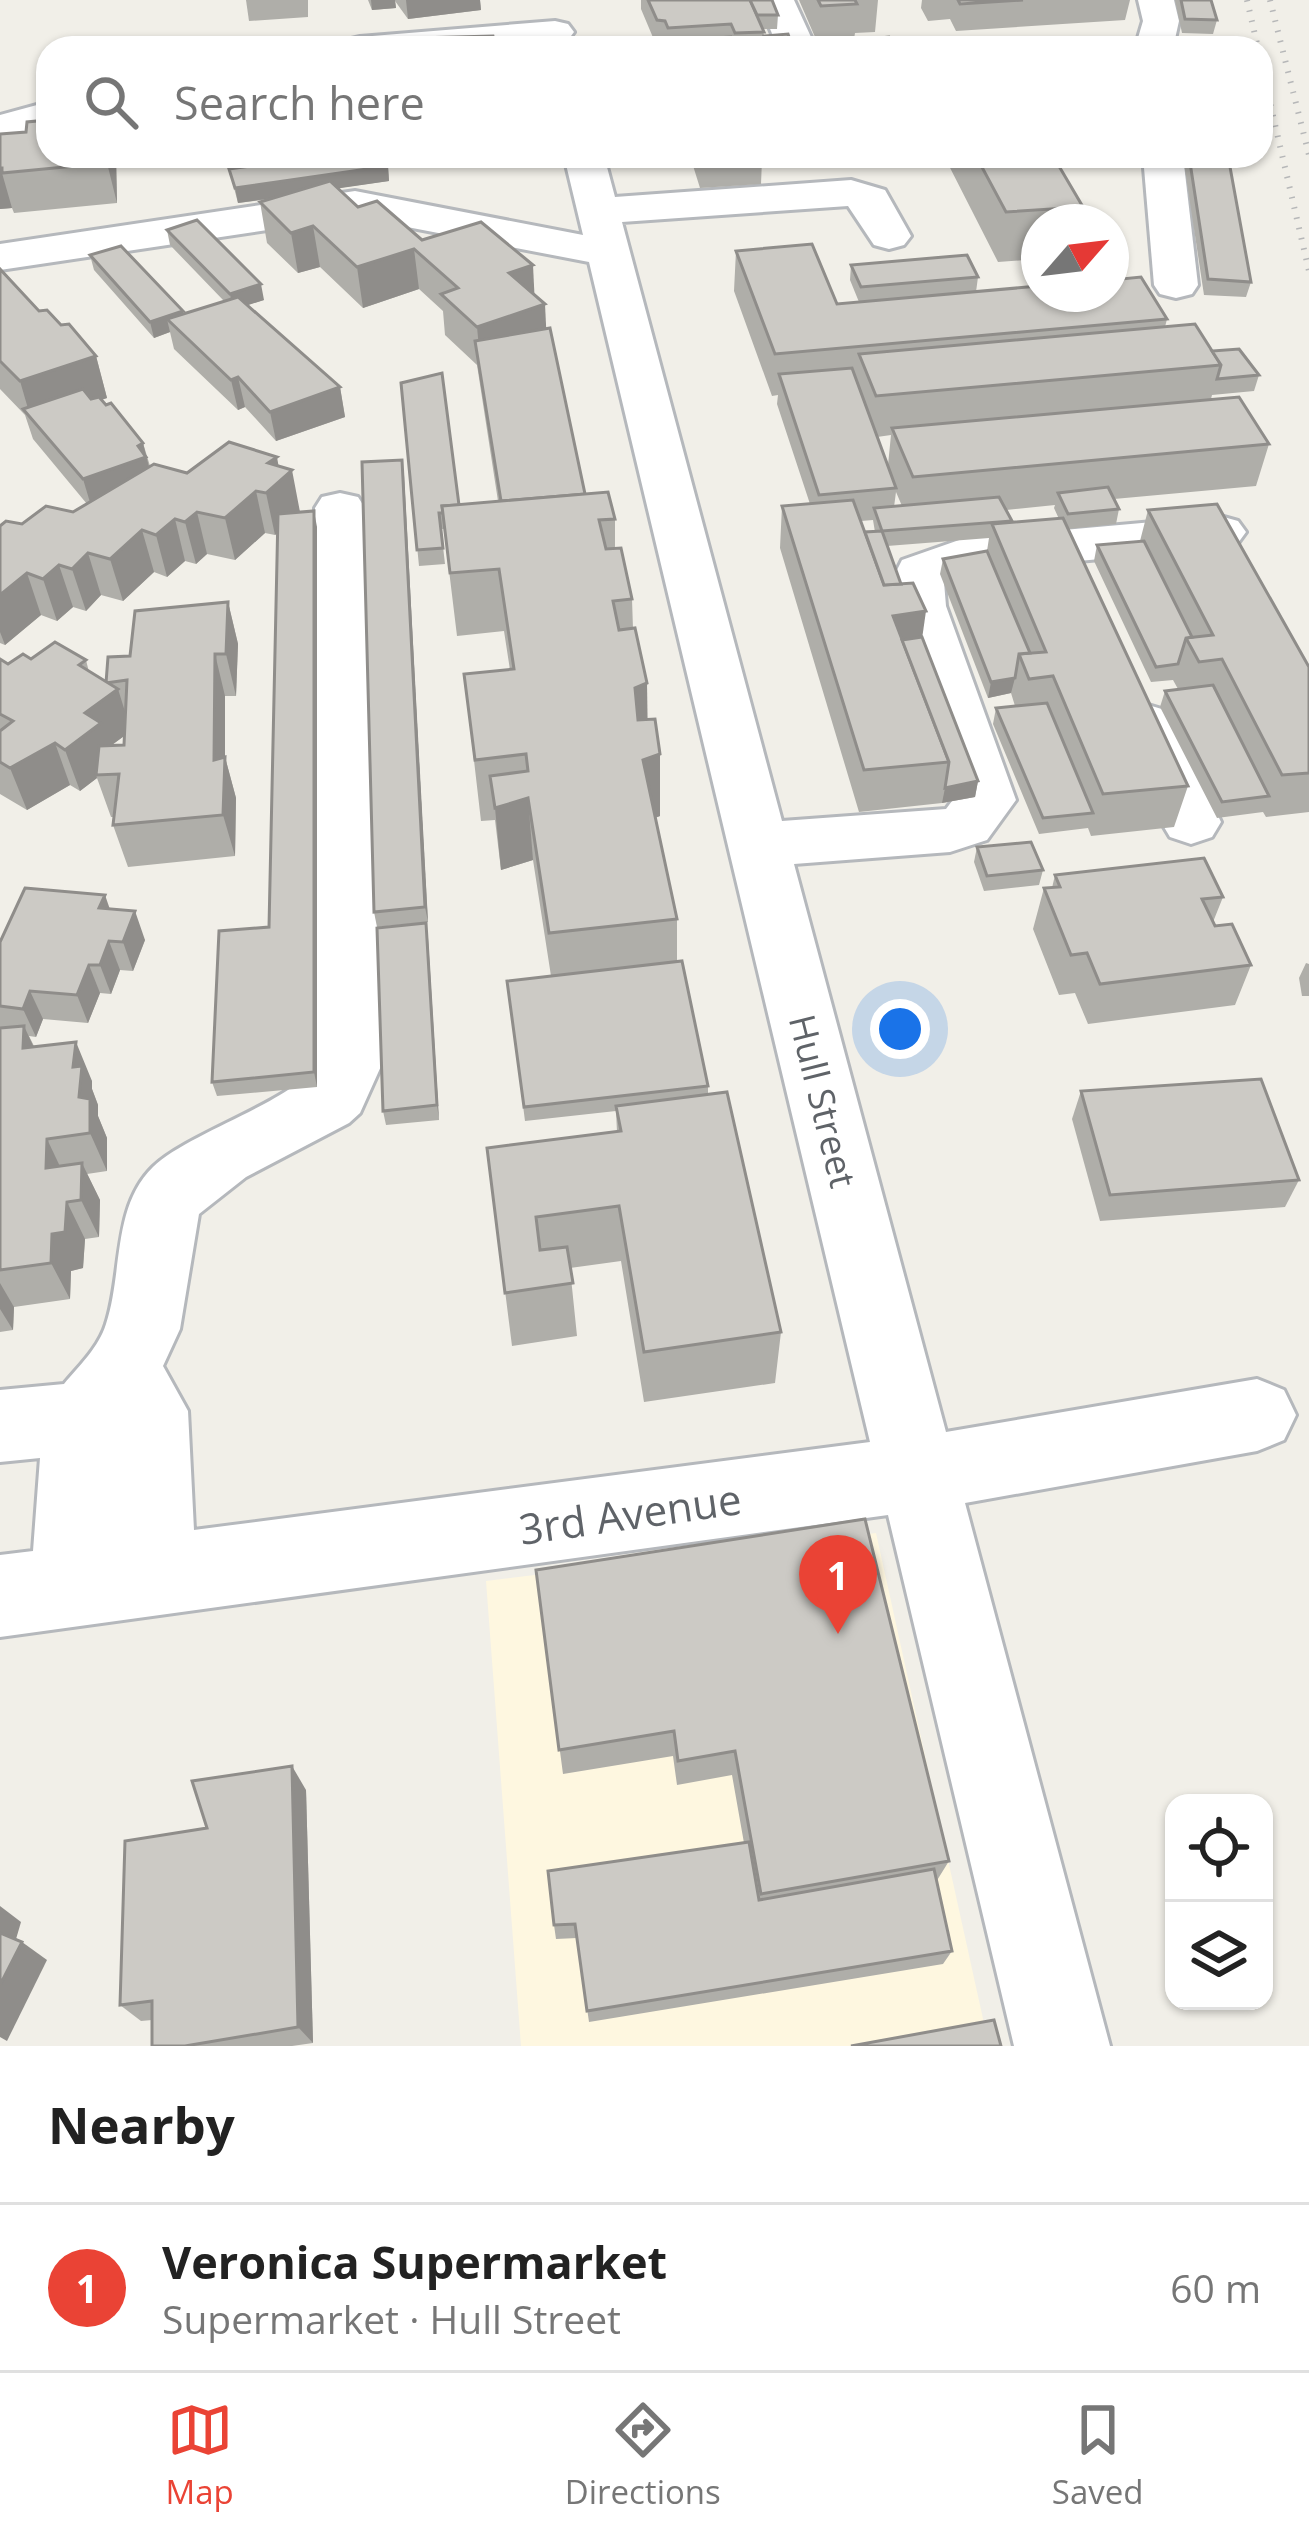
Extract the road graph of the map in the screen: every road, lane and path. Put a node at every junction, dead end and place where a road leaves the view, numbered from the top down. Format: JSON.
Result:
{"nodes":[{"id":1,"x":776,"y":0,"type":"edge"},
{"id":2,"x":1156,"y":0,"type":"edge"},
{"id":3,"x":554,"y":27,"type":"edge"},
{"id":4,"x":471,"y":36,"type":"edge"},
{"id":5,"x":792,"y":36,"type":"edge"},
{"id":6,"x":1157,"y":36,"type":"edge"},
{"id":7,"x":36,"y":117,"type":"edge"},
{"id":8,"x":0,"y":127,"type":"edge"},
{"id":9,"x":1163,"y":168,"type":"edge"},
{"id":10,"x":597,"y":207,"type":"edge"},
{"id":11,"x":889,"y":236,"type":"dead end"},
{"id":12,"x":0,"y":257,"type":"edge"},
{"id":13,"x":1176,"y":286,"type":"dead end"},
{"id":14,"x":340,"y":508,"type":"dead end"},
{"id":15,"x":1220,"y":532,"type":"edge"},
{"id":16,"x":1121,"y":674,"type":"edge"},
{"id":17,"x":1191,"y":822,"type":"edge"},
{"id":18,"x":759,"y":844,"type":"junction"},
{"id":19,"x":118,"y":1401,"type":"junction"},
{"id":20,"x":1257,"y":1415,"type":"dead end"},
{"id":21,"x":0,"y":1426,"type":"edge"},
{"id":22,"x":916,"y":1474,"type":"junction"},
{"id":23,"x":156,"y":1576,"type":"junction"},
{"id":24,"x":36,"y":1591,"type":"edge"},
{"id":25,"x":1062,"y":2046,"type":"edge"}],
"edges":[{"from":1,"to":5,"type":"street"},
{"from":2,"to":6,"type":"street"},
{"from":3,"to":4,"type":"street"},
{"from":7,"to":8,"type":"street"},
{"from":9,"to":13,"type":"street"},
{"from":10,"to":11,"type":"street"},
{"from":10,"to":12,"type":"street"},
{"from":10,"to":18,"type":"street","name":"Hull Street"},
{"from":14,"to":19,"type":"street"},
{"from":15,"to":18,"type":"street"},
{"from":16,"to":17,"type":"street"},
{"from":18,"to":22,"type":"street","name":"Hull Street"},
{"from":19,"to":21,"type":"street"},
{"from":19,"to":23,"type":"street"},
{"from":19,"to":24,"type":"street"},
{"from":20,"to":22,"type":"street","name":"3rd Avenue"},
{"from":22,"to":23,"type":"street","name":"3rd Avenue"},
{"from":22,"to":25,"type":"street","name":"Hull Street"},
{"from":23,"to":24,"type":"street","name":"3rd Avenue"}]}
